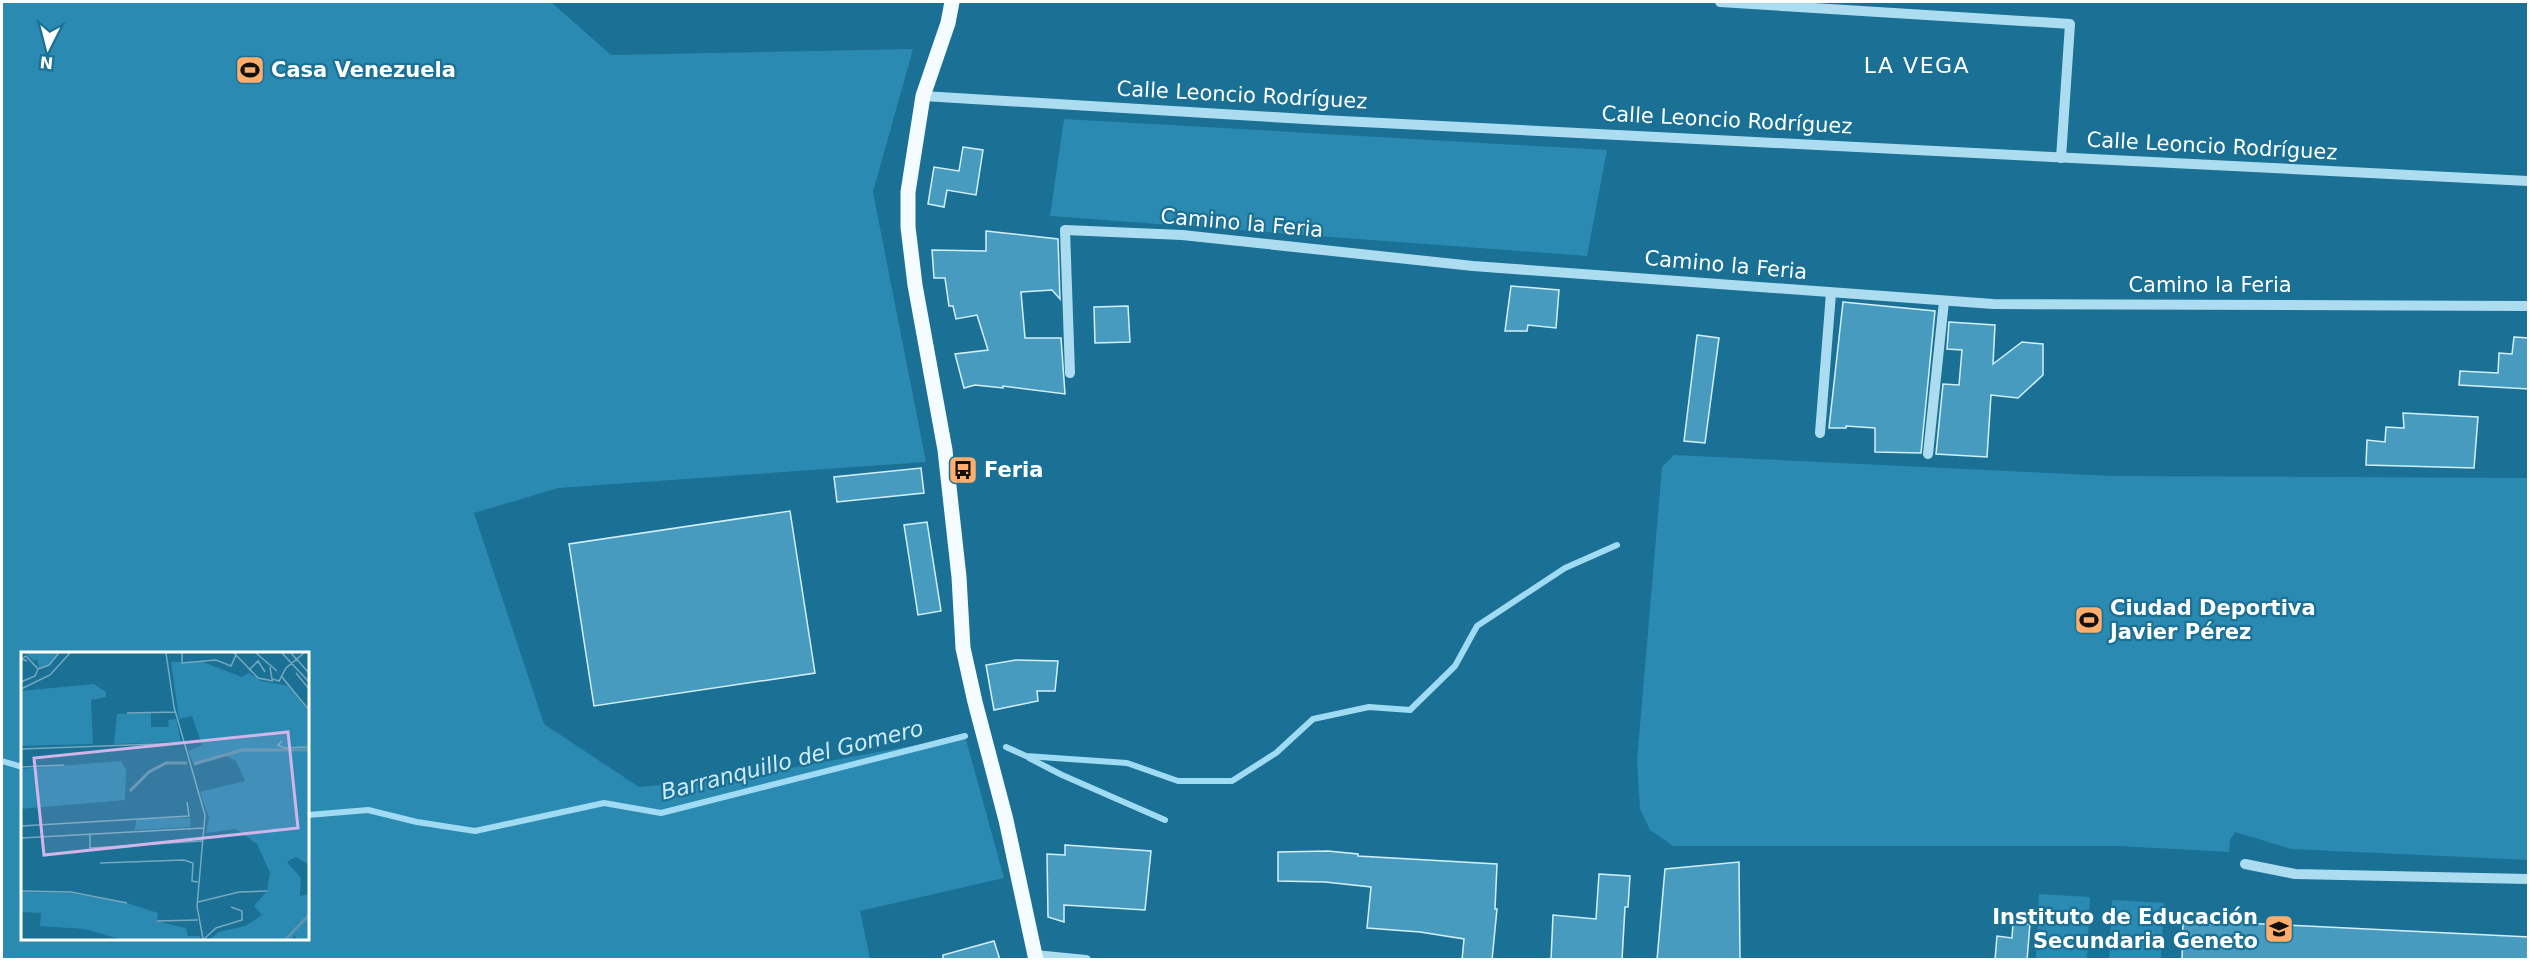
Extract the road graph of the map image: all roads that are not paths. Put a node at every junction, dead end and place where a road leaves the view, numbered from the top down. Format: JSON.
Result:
{"nodes":[{"id":1,"x":952,"y":2,"type":"edge"},
{"id":2,"x":1720,"y":2,"type":"edge"},
{"id":3,"x":1728,"y":2,"type":"edge"},
{"id":4,"x":923,"y":96,"type":"junction"},
{"id":5,"x":2061,"y":158,"type":"junction"},
{"id":6,"x":2529,"y":181,"type":"edge"},
{"id":7,"x":1831,"y":293,"type":"junction"},
{"id":8,"x":1944,"y":301,"type":"junction"},
{"id":9,"x":2529,"y":306,"type":"edge"},
{"id":10,"x":1070,"y":373,"type":"dead end"},
{"id":11,"x":1820,"y":434,"type":"dead end"},
{"id":12,"x":1928,"y":454,"type":"dead end"},
{"id":13,"x":2245,"y":864,"type":"dead end"},
{"id":14,"x":2529,"y":879,"type":"edge"},
{"id":15,"x":1036,"y":957,"type":"edge"},
{"id":16,"x":1086,"y":960,"type":"edge"}],
"edges":[{"from":1,"to":4,"type":"main road"},
{"from":2,"to":3,"type":"street"},
{"from":3,"to":5,"type":"street"},
{"from":4,"to":5,"type":"street","name":"Calle Leoncio Rodríguez"},
{"from":4,"to":15,"type":"main road"},
{"from":5,"to":6,"type":"street","name":"Calle Leoncio Rodríguez"},
{"from":7,"to":8,"type":"street","name":"Camino la Feria"},
{"from":7,"to":10,"type":"street","name":"Camino la Feria"},
{"from":7,"to":11,"type":"street"},
{"from":8,"to":9,"type":"street","name":"Camino la Feria"},
{"from":8,"to":12,"type":"street"},
{"from":13,"to":14,"type":"street"},
{"from":15,"to":16,"type":"street"}]}
